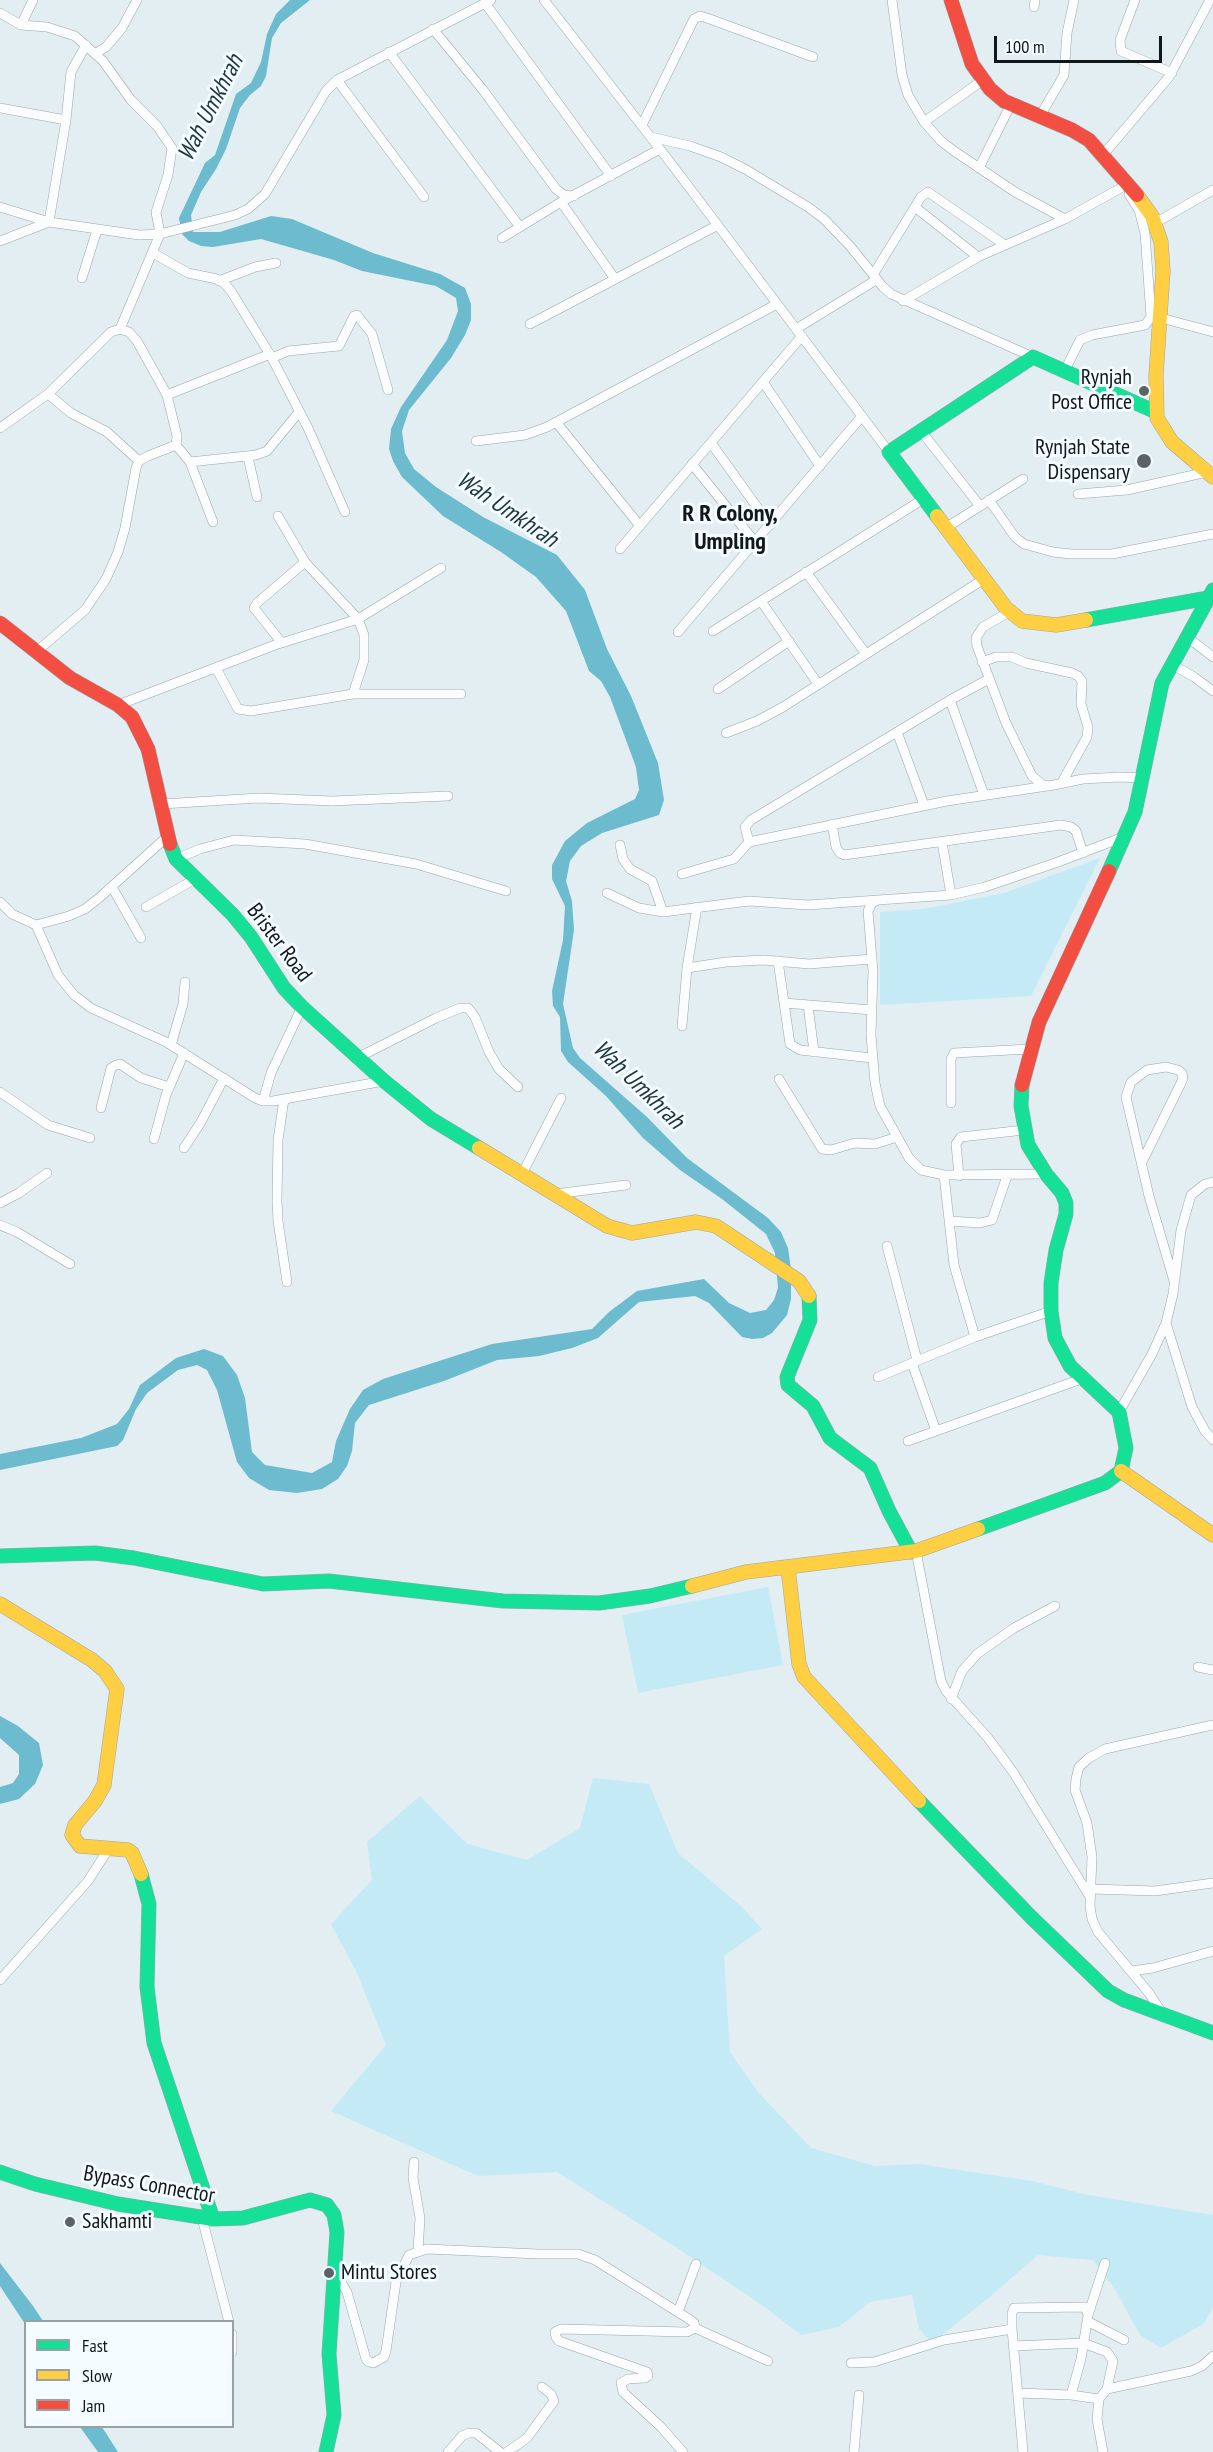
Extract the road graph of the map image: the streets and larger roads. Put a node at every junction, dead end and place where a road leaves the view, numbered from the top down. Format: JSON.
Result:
{"nodes":[{"id":1,"x":33,"y":0,"type":"edge"},
{"id":2,"x":137,"y":0,"type":"edge"},
{"id":3,"x":544,"y":0,"type":"edge"},
{"id":4,"x":892,"y":0,"type":"edge"},
{"id":5,"x":951,"y":0,"type":"edge"},
{"id":6,"x":1074,"y":0,"type":"edge"},
{"id":7,"x":1135,"y":0,"type":"edge"},
{"id":8,"x":1210,"y":0,"type":"edge"},
{"id":9,"x":488,"y":2,"type":"edge"},
{"id":10,"x":0,"y":14,"type":"edge"},
{"id":11,"x":21,"y":26,"type":"junction"},
{"id":12,"x":433,"y":29,"type":"junction"},
{"id":13,"x":86,"y":45,"type":"junction"},
{"id":14,"x":389,"y":52,"type":"junction"},
{"id":15,"x":96,"y":53,"type":"junction"},
{"id":16,"x":813,"y":57,"type":"dead end"},
{"id":17,"x":1172,"y":73,"type":"junction"},
{"id":18,"x":337,"y":80,"type":"junction"},
{"id":19,"x":983,"y":80,"type":"junction"},
{"id":20,"x":1011,"y":104,"type":"junction"},
{"id":21,"x":0,"y":108,"type":"edge"},
{"id":22,"x":1040,"y":116,"type":"junction"},
{"id":23,"x":66,"y":120,"type":"junction"},
{"id":24,"x":924,"y":122,"type":"junction"},
{"id":25,"x":642,"y":125,"type":"junction"},
{"id":26,"x":651,"y":137,"type":"junction"},
{"id":27,"x":660,"y":149,"type":"junction"},
{"id":28,"x":1103,"y":155,"type":"junction"},
{"id":29,"x":979,"y":168,"type":"junction"},
{"id":30,"x":611,"y":176,"type":"junction"},
{"id":31,"x":1126,"y":186,"type":"junction"},
{"id":32,"x":1213,"y":190,"type":"edge"},
{"id":33,"x":424,"y":196,"type":"dead end"},
{"id":34,"x":574,"y":196,"type":"junction"},
{"id":35,"x":561,"y":202,"type":"junction"},
{"id":36,"x":0,"y":207,"type":"edge"},
{"id":37,"x":915,"y":207,"type":"junction"},
{"id":38,"x":1065,"y":219,"type":"junction"},
{"id":39,"x":49,"y":222,"type":"junction"},
{"id":40,"x":1155,"y":223,"type":"junction"},
{"id":41,"x":718,"y":225,"type":"junction"},
{"id":42,"x":520,"y":227,"type":"junction"},
{"id":43,"x":97,"y":230,"type":"junction"},
{"id":44,"x":162,"y":233,"type":"junction"},
{"id":45,"x":502,"y":238,"type":"dead end"},
{"id":46,"x":0,"y":241,"type":"edge"},
{"id":47,"x":1005,"y":245,"type":"junction"},
{"id":48,"x":153,"y":253,"type":"junction"},
{"id":49,"x":978,"y":257,"type":"junction"},
{"id":50,"x":276,"y":263,"type":"dead end"},
{"id":51,"x":82,"y":278,"type":"dead end"},
{"id":52,"x":874,"y":278,"type":"junction"},
{"id":53,"x":615,"y":279,"type":"junction"},
{"id":54,"x":219,"y":281,"type":"junction"},
{"id":55,"x":903,"y":301,"type":"junction"},
{"id":56,"x":777,"y":304,"type":"junction"},
{"id":57,"x":1161,"y":318,"type":"junction"},
{"id":58,"x":530,"y":324,"type":"dead end"},
{"id":59,"x":120,"y":328,"type":"junction"},
{"id":60,"x":1213,"y":332,"type":"edge"},
{"id":61,"x":799,"y":333,"type":"junction"},
{"id":62,"x":271,"y":356,"type":"junction"},
{"id":63,"x":1033,"y":357,"type":"junction"},
{"id":64,"x":1064,"y":372,"type":"junction"},
{"id":65,"x":763,"y":382,"type":"junction"},
{"id":66,"x":388,"y":390,"type":"dead end"},
{"id":67,"x":48,"y":394,"type":"junction"},
{"id":68,"x":167,"y":395,"type":"junction"},
{"id":69,"x":299,"y":412,"type":"junction"},
{"id":70,"x":1156,"y":412,"type":"junction"},
{"id":71,"x":862,"y":416,"type":"junction"},
{"id":72,"x":556,"y":422,"type":"junction"},
{"id":73,"x":0,"y":428,"type":"edge"},
{"id":74,"x":921,"y":431,"type":"junction"},
{"id":75,"x":476,"y":441,"type":"dead end"},
{"id":76,"x":711,"y":443,"type":"junction"},
{"id":77,"x":176,"y":445,"type":"junction"},
{"id":78,"x":889,"y":452,"type":"junction"},
{"id":79,"x":248,"y":457,"type":"junction"},
{"id":80,"x":139,"y":461,"type":"junction"},
{"id":81,"x":190,"y":462,"type":"junction"},
{"id":82,"x":692,"y":464,"type":"junction"},
{"id":83,"x":820,"y":466,"type":"junction"},
{"id":84,"x":1210,"y":475,"type":"edge"},
{"id":85,"x":1023,"y":479,"type":"dead end"},
{"id":86,"x":1078,"y":494,"type":"dead end"},
{"id":87,"x":257,"y":497,"type":"dead end"},
{"id":88,"x":925,"y":498,"type":"junction"},
{"id":89,"x":989,"y":500,"type":"junction"},
{"id":90,"x":980,"y":506,"type":"junction"},
{"id":91,"x":345,"y":512,"type":"dead end"},
{"id":92,"x":278,"y":516,"type":"dead end"},
{"id":93,"x":213,"y":522,"type":"dead end"},
{"id":94,"x":770,"y":525,"type":"junction"},
{"id":95,"x":640,"y":526,"type":"junction"},
{"id":96,"x":947,"y":527,"type":"junction"},
{"id":97,"x":1213,"y":534,"type":"edge"},
{"id":98,"x":755,"y":542,"type":"junction"},
{"id":99,"x":620,"y":549,"type":"dead end"},
{"id":100,"x":305,"y":561,"type":"junction"},
{"id":101,"x":441,"y":568,"type":"dead end"},
{"id":102,"x":806,"y":572,"type":"junction"},
{"id":103,"x":984,"y":579,"type":"junction"},
{"id":104,"x":1211,"y":594,"type":"edge"},
{"id":105,"x":761,"y":601,"type":"junction"},
{"id":106,"x":1009,"y":612,"type":"junction"},
{"id":107,"x":358,"y":619,"type":"junction"},
{"id":108,"x":0,"y":623,"type":"edge"},
{"id":109,"x":713,"y":631,"type":"dead end"},
{"id":110,"x":678,"y":632,"type":"dead end"},
{"id":111,"x":1186,"y":636,"type":"junction"},
{"id":112,"x":789,"y":642,"type":"junction"},
{"id":113,"x":282,"y":643,"type":"junction"},
{"id":114,"x":36,"y":652,"type":"junction"},
{"id":115,"x":866,"y":654,"type":"junction"},
{"id":116,"x":1213,"y":657,"type":"edge"},
{"id":117,"x":982,"y":662,"type":"junction"},
{"id":118,"x":1171,"y":664,"type":"junction"},
{"id":119,"x":216,"y":668,"type":"junction"},
{"id":120,"x":989,"y":679,"type":"junction"},
{"id":121,"x":818,"y":684,"type":"junction"},
{"id":122,"x":718,"y":689,"type":"dead end"},
{"id":123,"x":1213,"y":691,"type":"edge"},
{"id":124,"x":353,"y":694,"type":"junction"},
{"id":125,"x":461,"y":694,"type":"dead end"},
{"id":126,"x":950,"y":700,"type":"junction"},
{"id":127,"x":118,"y":705,"type":"junction"},
{"id":128,"x":897,"y":732,"type":"junction"},
{"id":129,"x":726,"y":734,"type":"dead end"},
{"id":130,"x":1143,"y":778,"type":"junction"},
{"id":131,"x":1061,"y":784,"type":"junction"},
{"id":132,"x":1049,"y":786,"type":"junction"},
{"id":133,"x":984,"y":795,"type":"junction"},
{"id":134,"x":448,"y":796,"type":"dead end"},
{"id":135,"x":162,"y":804,"type":"junction"},
{"id":136,"x":924,"y":805,"type":"junction"},
{"id":137,"x":832,"y":824,"type":"junction"},
{"id":138,"x":169,"y":835,"type":"junction"},
{"id":139,"x":1126,"y":836,"type":"junction"},
{"id":140,"x":749,"y":842,"type":"junction"},
{"id":141,"x":942,"y":842,"type":"junction"},
{"id":142,"x":620,"y":845,"type":"dead end"},
{"id":143,"x":1083,"y":853,"type":"junction"},
{"id":144,"x":176,"y":859,"type":"junction"},
{"id":145,"x":682,"y":874,"type":"dead end"},
{"id":146,"x":195,"y":879,"type":"junction"},
{"id":147,"x":112,"y":887,"type":"junction"},
{"id":148,"x":506,"y":891,"type":"dead end"},
{"id":149,"x":607,"y":893,"type":"dead end"},
{"id":150,"x":951,"y":895,"type":"junction"},
{"id":151,"x":878,"y":900,"type":"junction"},
{"id":152,"x":0,"y":902,"type":"edge"},
{"id":153,"x":146,"y":906,"type":"dead end"},
{"id":154,"x":697,"y":907,"type":"junction"},
{"id":155,"x":663,"y":912,"type":"junction"},
{"id":156,"x":36,"y":926,"type":"junction"},
{"id":157,"x":141,"y":938,"type":"dead end"},
{"id":158,"x":872,"y":959,"type":"junction"},
{"id":159,"x":778,"y":961,"type":"junction"},
{"id":160,"x":687,"y":968,"type":"junction"},
{"id":161,"x":185,"y":982,"type":"dead end"},
{"id":162,"x":783,"y":1004,"type":"junction"},
{"id":163,"x":808,"y":1005,"type":"junction"},
{"id":164,"x":302,"y":1007,"type":"junction"},
{"id":165,"x":872,"y":1010,"type":"junction"},
{"id":166,"x":682,"y":1026,"type":"dead end"},
{"id":167,"x":171,"y":1045,"type":"junction"},
{"id":168,"x":1030,"y":1048,"type":"junction"},
{"id":169,"x":814,"y":1052,"type":"junction"},
{"id":170,"x":184,"y":1053,"type":"junction"},
{"id":171,"x":357,"y":1058,"type":"junction"},
{"id":172,"x":872,"y":1058,"type":"junction"},
{"id":173,"x":224,"y":1078,"type":"junction"},
{"id":174,"x":779,"y":1079,"type":"dead end"},
{"id":175,"x":384,"y":1081,"type":"junction"},
{"id":176,"x":518,"y":1087,"type":"dead end"},
{"id":177,"x":169,"y":1088,"type":"junction"},
{"id":178,"x":0,"y":1092,"type":"edge"},
{"id":179,"x":561,"y":1098,"type":"dead end"},
{"id":180,"x":284,"y":1099,"type":"junction"},
{"id":181,"x":262,"y":1101,"type":"junction"},
{"id":182,"x":951,"y":1102,"type":"dead end"},
{"id":183,"x":101,"y":1108,"type":"dead end"},
{"id":184,"x":1024,"y":1130,"type":"junction"},
{"id":185,"x":897,"y":1137,"type":"junction"},
{"id":186,"x":90,"y":1138,"type":"dead end"},
{"id":187,"x":154,"y":1138,"type":"dead end"},
{"id":188,"x":184,"y":1148,"type":"dead end"},
{"id":189,"x":1142,"y":1162,"type":"junction"},
{"id":190,"x":47,"y":1173,"type":"dead end"},
{"id":191,"x":522,"y":1174,"type":"junction"},
{"id":192,"x":1046,"y":1174,"type":"junction"},
{"id":193,"x":944,"y":1175,"type":"junction"},
{"id":194,"x":959,"y":1176,"type":"junction"},
{"id":195,"x":1007,"y":1176,"type":"junction"},
{"id":196,"x":1213,"y":1182,"type":"edge"},
{"id":197,"x":626,"y":1185,"type":"dead end"},
{"id":198,"x":555,"y":1194,"type":"junction"},
{"id":199,"x":0,"y":1203,"type":"edge"},
{"id":200,"x":950,"y":1221,"type":"junction"},
{"id":201,"x":0,"y":1225,"type":"edge"},
{"id":202,"x":888,"y":1246,"type":"dead end"},
{"id":203,"x":70,"y":1264,"type":"dead end"},
{"id":204,"x":1174,"y":1281,"type":"junction"},
{"id":205,"x":287,"y":1282,"type":"dead end"},
{"id":206,"x":1051,"y":1311,"type":"junction"},
{"id":207,"x":1166,"y":1323,"type":"junction"},
{"id":208,"x":975,"y":1337,"type":"junction"},
{"id":209,"x":914,"y":1361,"type":"junction"},
{"id":210,"x":878,"y":1377,"type":"dead end"},
{"id":211,"x":1084,"y":1378,"type":"junction"},
{"id":212,"x":1119,"y":1412,"type":"junction"},
{"id":213,"x":936,"y":1431,"type":"junction"},
{"id":214,"x":1213,"y":1440,"type":"edge"},
{"id":215,"x":909,"y":1441,"type":"dead end"},
{"id":216,"x":1121,"y":1471,"type":"junction"},
{"id":217,"x":1213,"y":1535,"type":"edge"},
{"id":218,"x":914,"y":1552,"type":"junction"},
{"id":219,"x":0,"y":1556,"type":"edge"},
{"id":220,"x":788,"y":1568,"type":"junction"},
{"id":221,"x":0,"y":1604,"type":"edge"},
{"id":222,"x":1055,"y":1606,"type":"dead end"},
{"id":223,"x":1198,"y":1668,"type":"dead end"},
{"id":224,"x":1213,"y":1670,"type":"edge"},
{"id":225,"x":951,"y":1699,"type":"junction"},
{"id":226,"x":1213,"y":1725,"type":"edge"},
{"id":227,"x":109,"y":1848,"type":"junction"},
{"id":228,"x":1213,"y":1883,"type":"edge"},
{"id":229,"x":1091,"y":1893,"type":"junction"},
{"id":230,"x":1213,"y":1951,"type":"edge"},
{"id":231,"x":1131,"y":1971,"type":"junction"},
{"id":232,"x":0,"y":1980,"type":"edge"},
{"id":233,"x":1162,"y":2013,"type":"junction"},
{"id":234,"x":1213,"y":2033,"type":"edge"},
{"id":235,"x":414,"y":2162,"type":"dead end"},
{"id":236,"x":0,"y":2172,"type":"edge"},
{"id":237,"x":207,"y":2218,"type":"junction"},
{"id":238,"x":418,"y":2251,"type":"junction"},
{"id":239,"x":1105,"y":2263,"type":"dead end"},
{"id":240,"x":696,"y":2264,"type":"dead end"},
{"id":241,"x":335,"y":2272,"type":"junction"},
{"id":242,"x":678,"y":2312,"type":"junction"},
{"id":243,"x":1087,"y":2318,"type":"junction"},
{"id":244,"x":229,"y":2320,"type":"edge"},
{"id":245,"x":695,"y":2328,"type":"junction"},
{"id":246,"x":1012,"y":2329,"type":"junction"},
{"id":247,"x":1124,"y":2340,"type":"dead end"},
{"id":248,"x":1083,"y":2343,"type":"junction"},
{"id":249,"x":1013,"y":2346,"type":"junction"},
{"id":250,"x":1213,"y":2356,"type":"edge"},
{"id":251,"x":768,"y":2361,"type":"dead end"},
{"id":252,"x":851,"y":2363,"type":"dead end"},
{"id":253,"x":542,"y":2387,"type":"dead end"},
{"id":254,"x":1107,"y":2389,"type":"junction"},
{"id":255,"x":1018,"y":2393,"type":"junction"},
{"id":256,"x":859,"y":2395,"type":"dead end"},
{"id":257,"x":1071,"y":2395,"type":"junction"},
{"id":258,"x":1099,"y":2399,"type":"junction"},
{"id":259,"x":326,"y":2452,"type":"edge"},
{"id":260,"x":448,"y":2452,"type":"edge"},
{"id":261,"x":500,"y":2452,"type":"edge"},
{"id":262,"x":507,"y":2452,"type":"edge"},
{"id":263,"x":682,"y":2452,"type":"edge"},
{"id":264,"x":854,"y":2452,"type":"edge"},
{"id":265,"x":1023,"y":2452,"type":"edge"},
{"id":266,"x":1103,"y":2452,"type":"edge"}],
"edges":[{"from":1,"to":11,"type":"street"},
{"from":2,"to":15,"type":"street"},
{"from":3,"to":25,"type":"street"},
{"from":4,"to":24,"type":"street"},
{"from":5,"to":19,"type":"street"},
{"from":6,"to":22,"type":"street"},
{"from":7,"to":17,"type":"street"},
{"from":8,"to":17,"type":"street"},
{"from":9,"to":12,"type":"street"},
{"from":9,"to":30,"type":"street"},
{"from":10,"to":11,"type":"street"},
{"from":11,"to":13,"type":"street"},
{"from":12,"to":14,"type":"street"},
{"from":12,"to":34,"type":"street"},
{"from":13,"to":15,"type":"street"},
{"from":13,"to":23,"type":"street"},
{"from":14,"to":18,"type":"street"},
{"from":14,"to":42,"type":"street"},
{"from":15,"to":44,"type":"street"},
{"from":16,"to":25,"type":"street"},
{"from":17,"to":28,"type":"street"},
{"from":18,"to":33,"type":"street"},
{"from":18,"to":44,"type":"street"},
{"from":19,"to":20,"type":"street"},
{"from":19,"to":24,"type":"street"},
{"from":20,"to":22,"type":"street"},
{"from":20,"to":29,"type":"street"},
{"from":21,"to":23,"type":"street"},
{"from":22,"to":28,"type":"street"},
{"from":23,"to":39,"type":"street"},
{"from":24,"to":29,"type":"street"},
{"from":25,"to":26,"type":"street"},
{"from":26,"to":27,"type":"street"},
{"from":26,"to":52,"type":"street"},
{"from":27,"to":30,"type":"street"},
{"from":27,"to":41,"type":"street"},
{"from":28,"to":31,"type":"street"},
{"from":29,"to":38,"type":"street"},
{"from":30,"to":34,"type":"street"},
{"from":31,"to":38,"type":"street"},
{"from":31,"to":40,"type":"street"},
{"from":31,"to":64,"type":"street"},
{"from":32,"to":40,"type":"street"},
{"from":34,"to":35,"type":"street"},
{"from":35,"to":42,"type":"street"},
{"from":35,"to":53,"type":"street"},
{"from":36,"to":39,"type":"street"},
{"from":37,"to":47,"type":"street"},
{"from":37,"to":49,"type":"street"},
{"from":37,"to":52,"type":"street"},
{"from":38,"to":47,"type":"street"},
{"from":39,"to":43,"type":"street"},
{"from":39,"to":46,"type":"street"},
{"from":40,"to":57,"type":"street"},
{"from":41,"to":53,"type":"street"},
{"from":41,"to":56,"type":"street"},
{"from":42,"to":45,"type":"street"},
{"from":43,"to":44,"type":"street"},
{"from":43,"to":51,"type":"street"},
{"from":44,"to":48,"type":"street"},
{"from":47,"to":49,"type":"street"},
{"from":48,"to":54,"type":"street"},
{"from":48,"to":59,"type":"street"},
{"from":49,"to":55,"type":"street"},
{"from":50,"to":54,"type":"street"},
{"from":52,"to":55,"type":"street"},
{"from":52,"to":61,"type":"street"},
{"from":53,"to":58,"type":"street"},
{"from":54,"to":62,"type":"street"},
{"from":55,"to":63,"type":"street"},
{"from":56,"to":61,"type":"street"},
{"from":56,"to":72,"type":"street"},
{"from":57,"to":60,"type":"street"},
{"from":57,"to":70,"type":"street"},
{"from":59,"to":67,"type":"street"},
{"from":59,"to":68,"type":"street"},
{"from":61,"to":65,"type":"street"},
{"from":61,"to":71,"type":"street"},
{"from":62,"to":66,"type":"street"},
{"from":62,"to":68,"type":"street"},
{"from":62,"to":69,"type":"street"},
{"from":63,"to":64,"type":"street"},
{"from":63,"to":74,"type":"street"},
{"from":64,"to":70,"type":"street"},
{"from":65,"to":76,"type":"street"},
{"from":65,"to":83,"type":"street"},
{"from":67,"to":73,"type":"street"},
{"from":67,"to":80,"type":"street"},
{"from":68,"to":77,"type":"street"},
{"from":69,"to":79,"type":"street"},
{"from":69,"to":91,"type":"street"},
{"from":70,"to":84,"type":"street"},
{"from":71,"to":78,"type":"street"},
{"from":71,"to":83,"type":"street"},
{"from":72,"to":75,"type":"street"},
{"from":72,"to":95,"type":"street"},
{"from":74,"to":78,"type":"street"},
{"from":74,"to":90,"type":"street"},
{"from":76,"to":82,"type":"street"},
{"from":76,"to":94,"type":"street"},
{"from":77,"to":80,"type":"street"},
{"from":77,"to":81,"type":"street"},
{"from":78,"to":88,"type":"street"},
{"from":79,"to":81,"type":"street"},
{"from":79,"to":87,"type":"street"},
{"from":80,"to":114,"type":"street"},
{"from":81,"to":93,"type":"street"},
{"from":82,"to":95,"type":"street"},
{"from":82,"to":98,"type":"street"},
{"from":83,"to":94,"type":"street"},
{"from":84,"to":86,"type":"street"},
{"from":85,"to":89,"type":"street"},
{"from":88,"to":96,"type":"street"},
{"from":88,"to":102,"type":"street"},
{"from":89,"to":90,"type":"street"},
{"from":89,"to":97,"type":"street"},
{"from":90,"to":96,"type":"street"},
{"from":92,"to":100,"type":"street"},
{"from":94,"to":98,"type":"street"},
{"from":95,"to":99,"type":"street"},
{"from":96,"to":103,"type":"street"},
{"from":98,"to":110,"type":"street"},
{"from":100,"to":107,"type":"street"},
{"from":100,"to":113,"type":"street"},
{"from":101,"to":107,"type":"street"},
{"from":102,"to":105,"type":"street"},
{"from":102,"to":115,"type":"street"},
{"from":103,"to":106,"type":"street"},
{"from":103,"to":115,"type":"street"},
{"from":104,"to":106,"type":"street"},
{"from":104,"to":111,"type":"street"},
{"from":105,"to":109,"type":"street"},
{"from":105,"to":112,"type":"street"},
{"from":106,"to":117,"type":"street"},
{"from":107,"to":113,"type":"street"},
{"from":107,"to":124,"type":"street"},
{"from":108,"to":114,"type":"street","name":"Brister Road"},
{"from":111,"to":116,"type":"street"},
{"from":111,"to":118,"type":"street"},
{"from":112,"to":121,"type":"street"},
{"from":112,"to":122,"type":"street"},
{"from":113,"to":119,"type":"street"},
{"from":114,"to":127,"type":"street","name":"Brister Road"},
{"from":115,"to":121,"type":"street"},
{"from":117,"to":120,"type":"street"},
{"from":117,"to":131,"type":"street"},
{"from":118,"to":123,"type":"street"},
{"from":118,"to":130,"type":"street"},
{"from":119,"to":124,"type":"street"},
{"from":119,"to":127,"type":"street"},
{"from":120,"to":126,"type":"street"},
{"from":120,"to":132,"type":"street"},
{"from":121,"to":129,"type":"street"},
{"from":124,"to":125,"type":"street"},
{"from":126,"to":128,"type":"street"},
{"from":126,"to":133,"type":"street"},
{"from":127,"to":135,"type":"street","name":"Brister Road"},
{"from":128,"to":136,"type":"street"},
{"from":128,"to":140,"type":"street"},
{"from":130,"to":131,"type":"street"},
{"from":130,"to":139,"type":"street"},
{"from":131,"to":132,"type":"street"},
{"from":132,"to":133,"type":"street"},
{"from":133,"to":136,"type":"street"},
{"from":134,"to":135,"type":"street"},
{"from":135,"to":138,"type":"street","name":"Brister Road"},
{"from":136,"to":137,"type":"street"},
{"from":137,"to":140,"type":"street"},
{"from":137,"to":141,"type":"street"},
{"from":138,"to":144,"type":"street","name":"Brister Road"},
{"from":138,"to":147,"type":"street"},
{"from":139,"to":143,"type":"street"},
{"from":139,"to":168,"type":"street"},
{"from":140,"to":145,"type":"street"},
{"from":141,"to":143,"type":"street"},
{"from":141,"to":150,"type":"street"},
{"from":142,"to":155,"type":"street"},
{"from":143,"to":150,"type":"street"},
{"from":144,"to":146,"type":"street","name":"Brister Road"},
{"from":144,"to":148,"type":"street"},
{"from":146,"to":153,"type":"street"},
{"from":146,"to":164,"type":"street","name":"Brister Road"},
{"from":147,"to":156,"type":"street"},
{"from":147,"to":157,"type":"street"},
{"from":149,"to":155,"type":"street"},
{"from":150,"to":151,"type":"street"},
{"from":151,"to":154,"type":"street"},
{"from":151,"to":158,"type":"street"},
{"from":152,"to":156,"type":"street"},
{"from":154,"to":155,"type":"street"},
{"from":154,"to":160,"type":"street"},
{"from":156,"to":167,"type":"street"},
{"from":158,"to":159,"type":"street"},
{"from":158,"to":165,"type":"street"},
{"from":159,"to":160,"type":"street"},
{"from":159,"to":162,"type":"street"},
{"from":160,"to":166,"type":"street"},
{"from":161,"to":167,"type":"street"},
{"from":162,"to":163,"type":"street"},
{"from":162,"to":169,"type":"street"},
{"from":163,"to":165,"type":"street"},
{"from":163,"to":169,"type":"street"},
{"from":164,"to":171,"type":"street","name":"Brister Road"},
{"from":164,"to":181,"type":"street"},
{"from":165,"to":172,"type":"street"},
{"from":167,"to":170,"type":"street"},
{"from":168,"to":182,"type":"street"},
{"from":168,"to":184,"type":"street"},
{"from":169,"to":172,"type":"street"},
{"from":170,"to":173,"type":"street"},
{"from":170,"to":177,"type":"street"},
{"from":171,"to":175,"type":"street","name":"Brister Road"},
{"from":171,"to":176,"type":"street"},
{"from":172,"to":185,"type":"street"},
{"from":173,"to":181,"type":"street"},
{"from":173,"to":188,"type":"street"},
{"from":174,"to":185,"type":"street"},
{"from":175,"to":180,"type":"street"},
{"from":175,"to":191,"type":"street","name":"Brister Road"},
{"from":177,"to":183,"type":"street"},
{"from":177,"to":187,"type":"street"},
{"from":178,"to":186,"type":"street"},
{"from":179,"to":191,"type":"street"},
{"from":180,"to":181,"type":"street"},
{"from":180,"to":205,"type":"street"},
{"from":184,"to":192,"type":"street"},
{"from":184,"to":194,"type":"street"},
{"from":185,"to":193,"type":"street"},
{"from":189,"to":189,"type":"street"},
{"from":189,"to":204,"type":"street"},
{"from":190,"to":199,"type":"street"},
{"from":191,"to":198,"type":"street","name":"Brister Road"},
{"from":192,"to":195,"type":"street"},
{"from":192,"to":206,"type":"street"},
{"from":193,"to":194,"type":"street"},
{"from":193,"to":200,"type":"street"},
{"from":194,"to":195,"type":"street"},
{"from":195,"to":200,"type":"street"},
{"from":196,"to":204,"type":"street"},
{"from":197,"to":198,"type":"street"},
{"from":198,"to":218,"type":"street","name":"Brister Road"},
{"from":200,"to":208,"type":"street"},
{"from":201,"to":203,"type":"street"},
{"from":202,"to":209,"type":"street"},
{"from":204,"to":207,"type":"street"},
{"from":206,"to":208,"type":"street"},
{"from":206,"to":211,"type":"street"},
{"from":207,"to":212,"type":"street"},
{"from":207,"to":214,"type":"street"},
{"from":208,"to":209,"type":"street"},
{"from":209,"to":210,"type":"street"},
{"from":209,"to":213,"type":"street"},
{"from":211,"to":212,"type":"street"},
{"from":211,"to":213,"type":"street"},
{"from":212,"to":216,"type":"street"},
{"from":213,"to":215,"type":"street"},
{"from":216,"to":217,"type":"street"},
{"from":216,"to":218,"type":"street"},
{"from":218,"to":220,"type":"street"},
{"from":218,"to":225,"type":"street"},
{"from":219,"to":220,"type":"street"},
{"from":220,"to":233,"type":"street"},
{"from":221,"to":227,"type":"street"},
{"from":222,"to":225,"type":"street"},
{"from":223,"to":224,"type":"street"},
{"from":225,"to":229,"type":"street"},
{"from":226,"to":229,"type":"street"},
{"from":227,"to":232,"type":"street"},
{"from":227,"to":237,"type":"street"},
{"from":228,"to":229,"type":"street"},
{"from":229,"to":231,"type":"street"},
{"from":230,"to":231,"type":"street"},
{"from":231,"to":233,"type":"street"},
{"from":233,"to":234,"type":"street"},
{"from":235,"to":238,"type":"street"},
{"from":236,"to":237,"type":"street","name":"Bypass Connector"},
{"from":237,"to":241,"type":"street","name":"Bypass Connector"},
{"from":237,"to":244,"type":"street"},
{"from":238,"to":241,"type":"street"},
{"from":238,"to":242,"type":"street"},
{"from":239,"to":243,"type":"street"},
{"from":240,"to":242,"type":"street"},
{"from":241,"to":259,"type":"street","name":"Bypass Connector"},
{"from":242,"to":245,"type":"street"},
{"from":243,"to":246,"type":"street"},
{"from":243,"to":247,"type":"street"},
{"from":243,"to":248,"type":"street"},
{"from":245,"to":251,"type":"street"},
{"from":245,"to":263,"type":"street"},
{"from":246,"to":249,"type":"street"},
{"from":246,"to":252,"type":"street"},
{"from":248,"to":249,"type":"street"},
{"from":248,"to":254,"type":"street"},
{"from":248,"to":257,"type":"street"},
{"from":249,"to":255,"type":"street"},
{"from":250,"to":254,"type":"street"},
{"from":253,"to":262,"type":"street"},
{"from":254,"to":258,"type":"street"},
{"from":255,"to":257,"type":"street"},
{"from":255,"to":265,"type":"street"},
{"from":256,"to":264,"type":"street"},
{"from":257,"to":258,"type":"street"},
{"from":258,"to":266,"type":"street"},
{"from":260,"to":261,"type":"street"}]}
